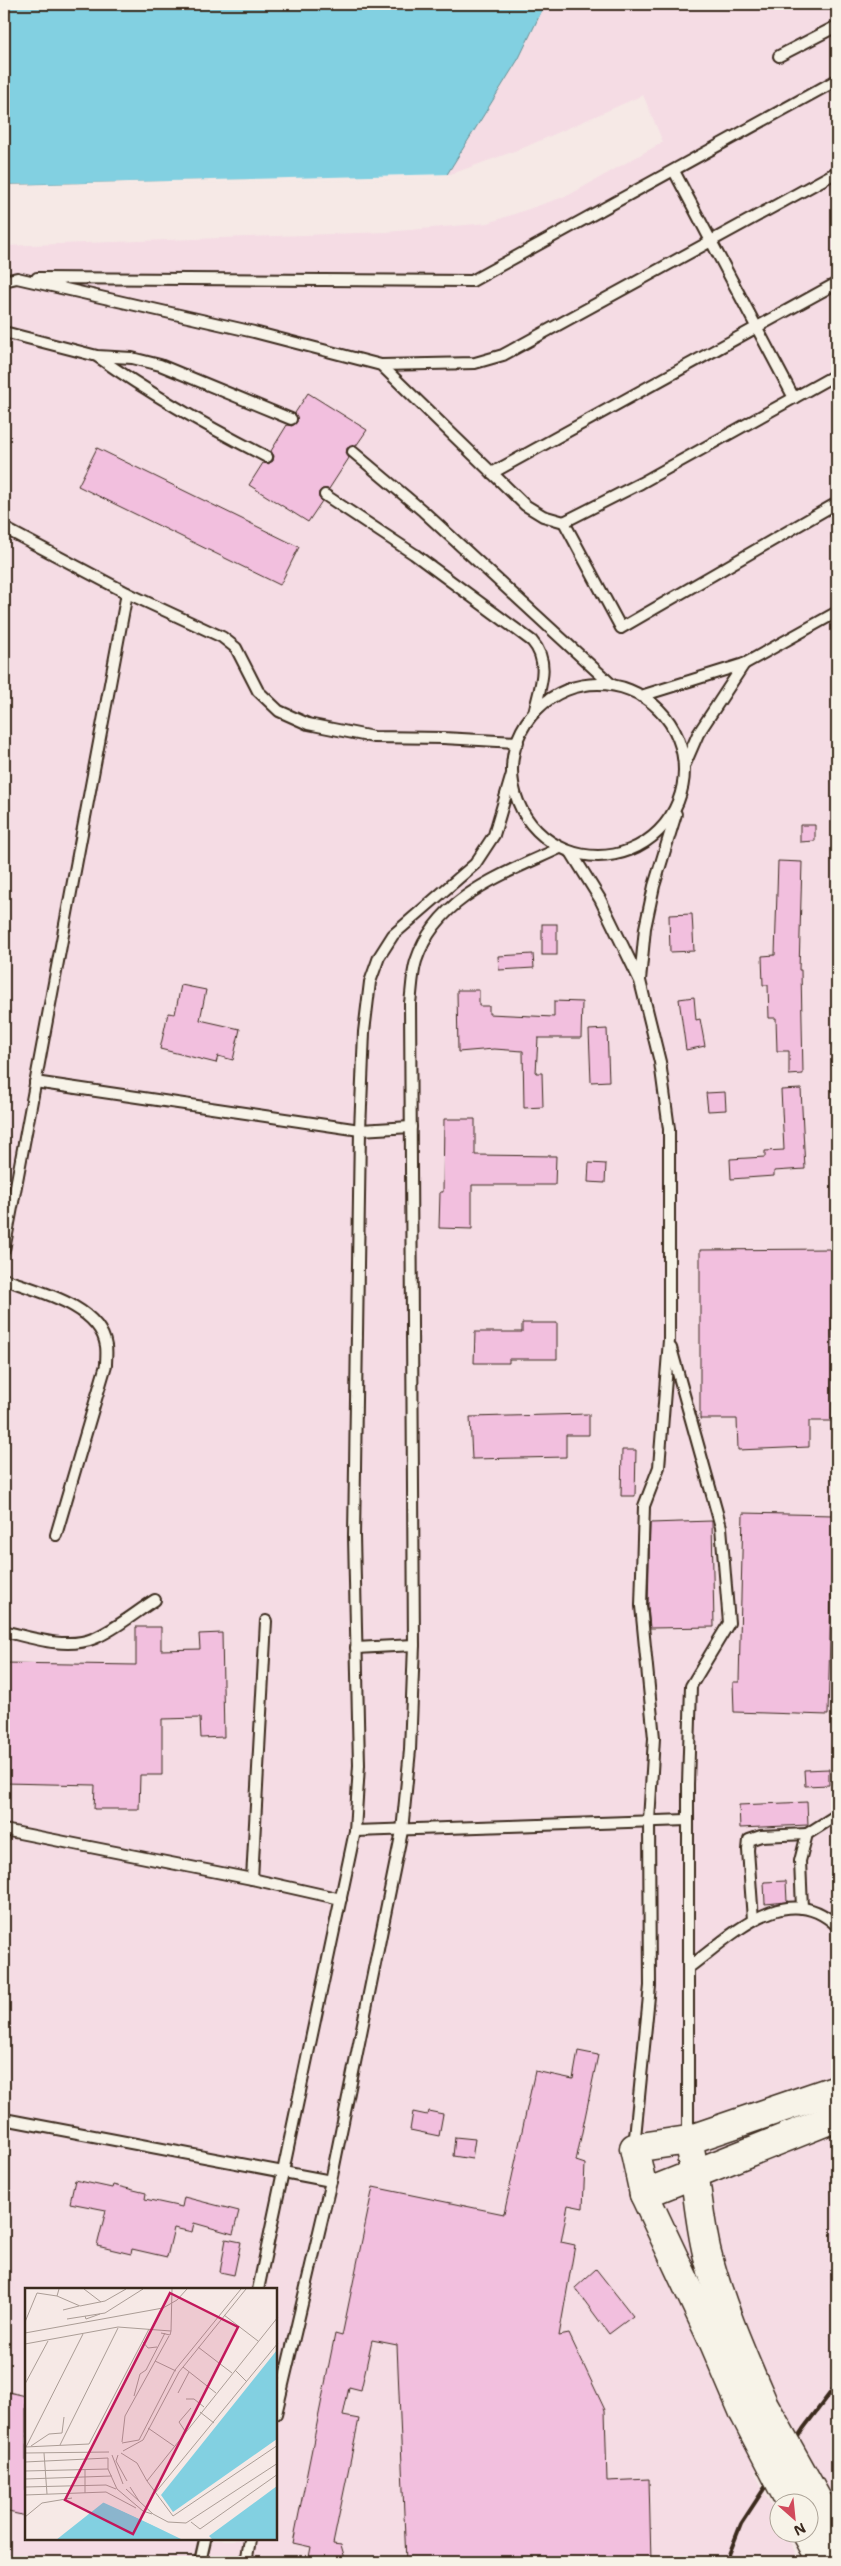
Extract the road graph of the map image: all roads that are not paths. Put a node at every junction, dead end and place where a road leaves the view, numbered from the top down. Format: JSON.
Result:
{"nodes":[{"id":1,"x":837,"y":26,"type":"edge"},
{"id":2,"x":779,"y":56,"type":"dead end"},
{"id":3,"x":837,"y":80,"type":"edge"},
{"id":4,"x":674,"y":171,"type":"junction"},
{"id":5,"x":837,"y":172,"type":"edge"},
{"id":6,"x":710,"y":241,"type":"junction"},
{"id":7,"x":17,"y":278,"type":"junction"},
{"id":8,"x":4,"y":281,"type":"edge"},
{"id":9,"x":837,"y":283,"type":"edge"},
{"id":10,"x":757,"y":327,"type":"junction"},
{"id":11,"x":4,"y":332,"type":"edge"},
{"id":12,"x":97,"y":356,"type":"junction"},
{"id":13,"x":381,"y":365,"type":"junction"},
{"id":14,"x":837,"y":374,"type":"edge"},
{"id":15,"x":794,"y":398,"type":"junction"},
{"id":16,"x":291,"y":419,"type":"dead end"},
{"id":17,"x":353,"y":452,"type":"dead end"},
{"id":18,"x":267,"y":457,"type":"dead end"},
{"id":19,"x":492,"y":473,"type":"junction"},
{"id":20,"x":326,"y":495,"type":"dead end"},
{"id":21,"x":837,"y":503,"type":"edge"},
{"id":22,"x":564,"y":522,"type":"junction"},
{"id":23,"x":4,"y":528,"type":"edge"},
{"id":24,"x":127,"y":593,"type":"junction"},
{"id":25,"x":837,"y":612,"type":"edge"},
{"id":26,"x":744,"y":664,"type":"junction"},
{"id":27,"x":612,"y":685,"type":"junction"},
{"id":28,"x":641,"y":696,"type":"junction"},
{"id":29,"x":534,"y":713,"type":"junction"},
{"id":30,"x":518,"y":742,"type":"junction"},
{"id":31,"x":685,"y":764,"type":"junction"},
{"id":32,"x":512,"y":774,"type":"junction"},
{"id":33,"x":680,"y":799,"type":"junction"},
{"id":34,"x":560,"y":848,"type":"junction"},
{"id":35,"x":571,"y":852,"type":"junction"},
{"id":36,"x":640,"y":981,"type":"junction"},
{"id":37,"x":35,"y":1082,"type":"junction"},
{"id":38,"x":411,"y":1127,"type":"junction"},
{"id":39,"x":360,"y":1130,"type":"junction"},
{"id":40,"x":4,"y":1250,"type":"edge"},
{"id":41,"x":4,"y":1279,"type":"edge"},
{"id":42,"x":669,"y":1340,"type":"junction"},
{"id":43,"x":56,"y":1535,"type":"dead end"},
{"id":44,"x":155,"y":1600,"type":"dead end"},
{"id":45,"x":266,"y":1621,"type":"dead end"},
{"id":46,"x":4,"y":1631,"type":"edge"},
{"id":47,"x":414,"y":1645,"type":"junction"},
{"id":48,"x":356,"y":1648,"type":"junction"},
{"id":49,"x":837,"y":1815,"type":"edge"},
{"id":50,"x":687,"y":1820,"type":"junction"},
{"id":51,"x":649,"y":1821,"type":"junction"},
{"id":52,"x":4,"y":1830,"type":"edge"},
{"id":53,"x":355,"y":1831,"type":"junction"},
{"id":54,"x":402,"y":1831,"type":"junction"},
{"id":55,"x":806,"y":1834,"type":"junction"},
{"id":56,"x":252,"y":1879,"type":"junction"},
{"id":57,"x":341,"y":1899,"type":"junction"},
{"id":58,"x":802,"y":1908,"type":"junction"},
{"id":59,"x":753,"y":1920,"type":"junction"},
{"id":60,"x":837,"y":1926,"type":"edge"},
{"id":61,"x":688,"y":1968,"type":"junction"},
{"id":62,"x":837,"y":2089,"type":"edge"},
{"id":63,"x":837,"y":2117,"type":"edge"},
{"id":64,"x":4,"y":2119,"type":"edge"},
{"id":65,"x":688,"y":2140,"type":"junction"},
{"id":66,"x":634,"y":2148,"type":"junction"},
{"id":67,"x":282,"y":2171,"type":"junction"},
{"id":68,"x":696,"y":2172,"type":"junction"},
{"id":69,"x":331,"y":2180,"type":"junction"},
{"id":70,"x":644,"y":2194,"type":"junction"},
{"id":71,"x":258,"y":2288,"type":"edge"},
{"id":72,"x":280,"y":2379,"type":"edge"},
{"id":73,"x":278,"y":2396,"type":"edge"},
{"id":74,"x":753,"y":2408,"type":"junction"},
{"id":75,"x":787,"y":2494,"type":"edge"},
{"id":76,"x":824,"y":2529,"type":"edge"},
{"id":77,"x":205,"y":2541,"type":"edge"},
{"id":78,"x":250,"y":2541,"type":"edge"},
{"id":79,"x":200,"y":2562,"type":"edge"},
{"id":80,"x":246,"y":2562,"type":"edge"},
{"id":81,"x":822,"y":2562,"type":"edge"}],
"edges":[{"from":1,"to":2,"type":"lane"},
{"from":3,"to":4,"type":"lane"},
{"from":4,"to":6,"type":"lane"},
{"from":4,"to":7,"type":"lane"},
{"from":5,"to":6,"type":"lane"},
{"from":6,"to":10,"type":"lane"},
{"from":6,"to":13,"type":"lane"},
{"from":7,"to":8,"type":"lane"},
{"from":7,"to":13,"type":"lane"},
{"from":9,"to":10,"type":"lane"},
{"from":10,"to":15,"type":"lane"},
{"from":10,"to":19,"type":"lane"},
{"from":11,"to":12,"type":"lane"},
{"from":12,"to":16,"type":"lane"},
{"from":12,"to":18,"type":"lane"},
{"from":13,"to":19,"type":"lane"},
{"from":14,"to":15,"type":"lane"},
{"from":15,"to":22,"type":"lane"},
{"from":17,"to":27,"type":"lane"},
{"from":19,"to":22,"type":"lane"},
{"from":20,"to":29,"type":"lane"},
{"from":21,"to":22,"type":"lane"},
{"from":23,"to":24,"type":"lane"},
{"from":24,"to":30,"type":"lane"},
{"from":24,"to":37,"type":"lane"},
{"from":25,"to":26,"type":"lane"},
{"from":26,"to":28,"type":"lane"},
{"from":26,"to":31,"type":"lane"},
{"from":27,"to":28,"type":"lane"},
{"from":27,"to":29,"type":"lane"},
{"from":28,"to":31,"type":"lane"},
{"from":29,"to":30,"type":"lane"},
{"from":30,"to":32,"type":"lane"},
{"from":31,"to":33,"type":"lane"},
{"from":32,"to":34,"type":"lane"},
{"from":32,"to":39,"type":"lane"},
{"from":33,"to":35,"type":"lane"},
{"from":33,"to":36,"type":"lane"},
{"from":34,"to":35,"type":"lane"},
{"from":34,"to":38,"type":"lane"},
{"from":35,"to":36,"type":"lane"},
{"from":36,"to":42,"type":"lane"},
{"from":37,"to":39,"type":"lane"},
{"from":37,"to":40,"type":"lane"},
{"from":38,"to":39,"type":"lane"},
{"from":38,"to":47,"type":"lane"},
{"from":39,"to":48,"type":"lane"},
{"from":41,"to":43,"type":"lane"},
{"from":42,"to":50,"type":"lane"},
{"from":42,"to":51,"type":"lane"},
{"from":44,"to":46,"type":"lane"},
{"from":45,"to":56,"type":"lane"},
{"from":47,"to":48,"type":"lane"},
{"from":47,"to":54,"type":"lane"},
{"from":48,"to":53,"type":"lane"},
{"from":49,"to":55,"type":"lane"},
{"from":50,"to":51,"type":"lane"},
{"from":50,"to":61,"type":"lane"},
{"from":51,"to":54,"type":"lane"},
{"from":51,"to":66,"type":"lane"},
{"from":52,"to":56,"type":"lane"},
{"from":53,"to":54,"type":"lane"},
{"from":53,"to":57,"type":"lane"},
{"from":54,"to":69,"type":"lane"},
{"from":55,"to":58,"type":"lane"},
{"from":55,"to":59,"type":"lane"},
{"from":56,"to":57,"type":"lane"},
{"from":57,"to":67,"type":"lane"},
{"from":58,"to":59,"type":"lane"},
{"from":58,"to":60,"type":"lane"},
{"from":59,"to":61,"type":"lane"},
{"from":61,"to":65,"type":"lane"},
{"from":62,"to":65,"type":"main road"},
{"from":63,"to":68,"type":"main road"},
{"from":64,"to":67,"type":"lane"},
{"from":65,"to":66,"type":"main road"},
{"from":65,"to":68,"type":"main road"},
{"from":66,"to":70,"type":"main road"},
{"from":67,"to":69,"type":"lane"},
{"from":67,"to":71,"type":"lane"},
{"from":68,"to":70,"type":"main road"},
{"from":68,"to":74,"type":"main road"},
{"from":69,"to":72,"type":"lane"},
{"from":70,"to":74,"type":"main road"},
{"from":72,"to":73,"type":"lane"},
{"from":74,"to":75,"type":"main road","bridge":true},
{"from":74,"to":76,"type":"main road","bridge":true},
{"from":76,"to":81,"type":"main road"},
{"from":77,"to":79,"type":"lane"},
{"from":78,"to":80,"type":"lane"}]}
